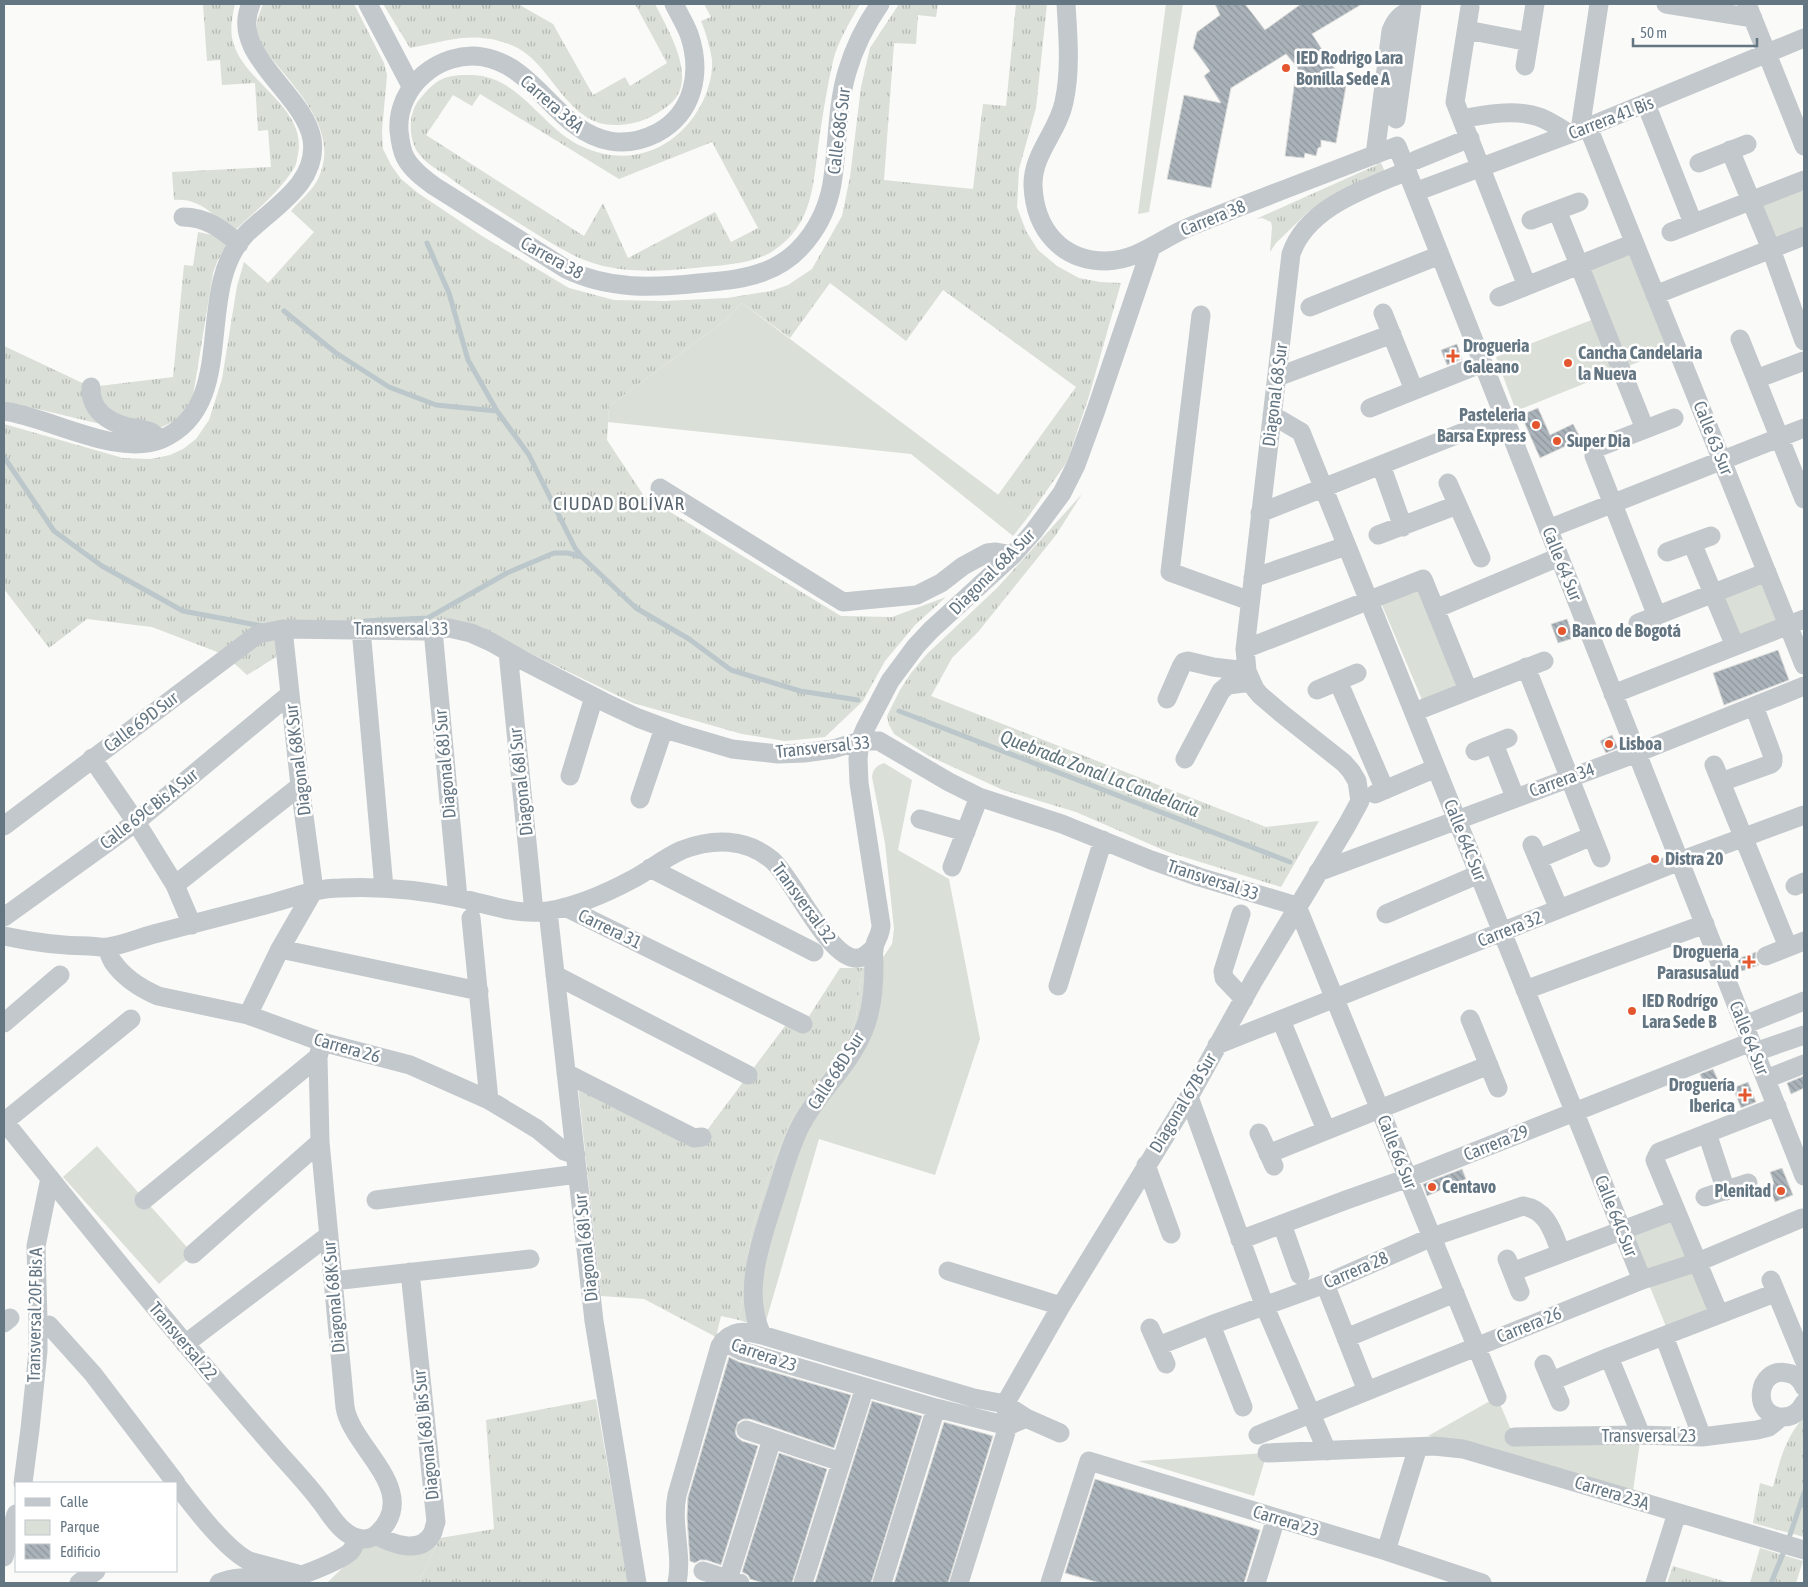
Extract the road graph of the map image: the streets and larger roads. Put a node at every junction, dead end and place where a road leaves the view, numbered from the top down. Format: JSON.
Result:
{"nodes":[{"id":1,"x":251,"y":4,"type":"edge"},
{"id":2,"x":368,"y":4,"type":"edge"},
{"id":3,"x":674,"y":4,"type":"edge"},
{"id":4,"x":880,"y":4,"type":"edge"},
{"id":5,"x":1066,"y":4,"type":"edge"},
{"id":6,"x":1535,"y":4,"type":"edge"},
{"id":7,"x":1599,"y":4,"type":"edge"},
{"id":8,"x":1666,"y":4,"type":"edge"},
{"id":9,"x":1412,"y":7,"type":"edge"},
{"id":10,"x":1470,"y":7,"type":"dead end"},
{"id":11,"x":1750,"y":11,"type":"edge"},
{"id":12,"x":1467,"y":30,"type":"junction"},
{"id":13,"x":1804,"y":38,"type":"edge"},
{"id":14,"x":1529,"y":42,"type":"junction"},
{"id":15,"x":1767,"y":53,"type":"junction"},
{"id":16,"x":1525,"y":66,"type":"dead end"},
{"id":17,"x":411,"y":86,"type":"junction"},
{"id":18,"x":1646,"y":104,"type":"junction"},
{"id":19,"x":1459,"y":110,"type":"junction"},
{"id":20,"x":1396,"y":119,"type":"dead end"},
{"id":21,"x":1579,"y":130,"type":"junction"},
{"id":22,"x":1470,"y":138,"type":"junction"},
{"id":23,"x":1397,"y":146,"type":"joint"},
{"id":24,"x":1804,"y":146,"type":"edge"},
{"id":25,"x":1375,"y":155,"type":"junction"},
{"id":26,"x":1699,"y":162,"type":"dead end"},
{"id":27,"x":1411,"y":166,"type":"junction"},
{"id":28,"x":1481,"y":167,"type":"junction"},
{"id":29,"x":1804,"y":180,"type":"edge"},
{"id":30,"x":1415,"y":192,"type":"junction"},
{"id":31,"x":1751,"y":201,"type":"junction"},
{"id":32,"x":1580,"y":202,"type":"dead end"},
{"id":33,"x":1557,"y":210,"type":"junction"},
{"id":34,"x":184,"y":216,"type":"dead end"},
{"id":35,"x":1532,"y":220,"type":"dead end"},
{"id":36,"x":1693,"y":223,"type":"junction"},
{"id":37,"x":1671,"y":232,"type":"dead end"},
{"id":38,"x":1804,"y":236,"type":"edge"},
{"id":39,"x":1634,"y":243,"type":"junction"},
{"id":40,"x":239,"y":244,"type":"junction"},
{"id":41,"x":1151,"y":248,"type":"junction"},
{"id":42,"x":1771,"y":249,"type":"junction"},
{"id":43,"x":794,"y":255,"type":"joint"},
{"id":44,"x":1440,"y":255,"type":"junction"},
{"id":45,"x":1579,"y":265,"type":"junction"},
{"id":46,"x":1527,"y":286,"type":"junction"},
{"id":47,"x":1655,"y":295,"type":"junction"},
{"id":48,"x":1499,"y":297,"type":"dead end"},
{"id":49,"x":1310,"y":307,"type":"dead end"},
{"id":50,"x":1383,"y":312,"type":"dead end"},
{"id":51,"x":1201,"y":315,"type":"dead end"},
{"id":52,"x":1392,"y":334,"type":"junction"},
{"id":53,"x":1740,"y":339,"type":"dead end"},
{"id":54,"x":1804,"y":341,"type":"edge"},
{"id":55,"x":1804,"y":361,"type":"edge"},
{"id":56,"x":1482,"y":363,"type":"junction"},
{"id":57,"x":1277,"y":377,"type":"junction"},
{"id":58,"x":1756,"y":379,"type":"junction"},
{"id":59,"x":91,"y":387,"type":"dead end"},
{"id":60,"x":1414,"y":390,"type":"junction"},
{"id":61,"x":1370,"y":408,"type":"dead end"},
{"id":62,"x":4,"y":411,"type":"edge"},
{"id":63,"x":1272,"y":415,"type":"junction"},
{"id":64,"x":1504,"y":416,"type":"junction"},
{"id":65,"x":1674,"y":418,"type":"dead end"},
{"id":66,"x":1804,"y":428,"type":"edge"},
{"id":67,"x":1645,"y":429,"type":"junction"},
{"id":68,"x":1780,"y":437,"type":"junction"},
{"id":69,"x":153,"y":441,"type":"junction"},
{"id":70,"x":1722,"y":460,"type":"junction"},
{"id":71,"x":1381,"y":465,"type":"junction"},
{"id":72,"x":1448,"y":484,"type":"dead end"},
{"id":73,"x":660,"y":488,"type":"dead end"},
{"id":74,"x":1323,"y":488,"type":"junction"},
{"id":75,"x":1804,"y":498,"type":"edge"},
{"id":76,"x":1612,"y":504,"type":"junction"},
{"id":77,"x":1457,"y":506,"type":"junction"},
{"id":78,"x":1260,"y":513,"type":"junction"},
{"id":79,"x":1403,"y":527,"type":"junction"},
{"id":80,"x":1548,"y":529,"type":"junction"},
{"id":81,"x":1378,"y":535,"type":"dead end"},
{"id":82,"x":1711,"y":536,"type":"dead end"},
{"id":83,"x":1692,"y":543,"type":"junction"},
{"id":84,"x":1346,"y":546,"type":"junction"},
{"id":85,"x":1667,"y":552,"type":"dead end"},
{"id":86,"x":1013,"y":555,"type":"junction"},
{"id":87,"x":1559,"y":557,"type":"junction"},
{"id":88,"x":1480,"y":558,"type":"dead end"},
{"id":89,"x":1767,"y":572,"type":"junction"},
{"id":90,"x":1253,"y":578,"type":"junction"},
{"id":91,"x":1714,"y":593,"type":"junction"},
{"id":92,"x":1250,"y":601,"type":"junction"},
{"id":93,"x":1369,"y":601,"type":"junction"},
{"id":94,"x":1435,"y":609,"type":"junction"},
{"id":95,"x":1657,"y":616,"type":"junction"},
{"id":96,"x":1796,"y":622,"type":"edge"},
{"id":97,"x":1638,"y":623,"type":"dead end"},
{"id":98,"x":361,"y":629,"type":"junction"},
{"id":99,"x":283,"y":630,"type":"junction"},
{"id":100,"x":433,"y":630,"type":"junction"},
{"id":101,"x":1735,"y":646,"type":"junction"},
{"id":102,"x":1245,"y":649,"type":"junction"},
{"id":103,"x":508,"y":652,"type":"junction"},
{"id":104,"x":1544,"y":661,"type":"dead end"},
{"id":105,"x":1804,"y":665,"type":"edge"},
{"id":106,"x":1526,"y":668,"type":"junction"},
{"id":107,"x":1358,"y":673,"type":"dead end"},
{"id":108,"x":1249,"y":676,"type":"junction"},
{"id":109,"x":1338,"y":681,"type":"junction"},
{"id":110,"x":1804,"y":686,"type":"edge"},
{"id":111,"x":1317,"y":690,"type":"dead end"},
{"id":112,"x":1468,"y":690,"type":"junction"},
{"id":113,"x":290,"y":694,"type":"junction"},
{"id":114,"x":1614,"y":694,"type":"junction"},
{"id":115,"x":594,"y":697,"type":"junction"},
{"id":116,"x":1167,"y":699,"type":"dead end"},
{"id":117,"x":1754,"y":706,"type":"junction"},
{"id":118,"x":1414,"y":712,"type":"junction"},
{"id":119,"x":664,"y":728,"type":"junction"},
{"id":120,"x":860,"y":741,"type":"junction"},
{"id":121,"x":1475,"y":750,"type":"dead end"},
{"id":122,"x":1637,"y":752,"type":"junction"},
{"id":123,"x":92,"y":758,"type":"junction"},
{"id":124,"x":1185,"y":759,"type":"dead end"},
{"id":125,"x":1436,"y":768,"type":"junction"},
{"id":126,"x":570,"y":776,"type":"dead end"},
{"id":127,"x":1569,"y":777,"type":"junction"},
{"id":128,"x":300,"y":786,"type":"junction"},
{"id":129,"x":1386,"y":790,"type":"junction"},
{"id":130,"x":980,"y":797,"type":"junction"},
{"id":131,"x":1515,"y":798,"type":"junction"},
{"id":132,"x":640,"y":799,"type":"dead end"},
{"id":133,"x":1360,"y":800,"type":"junction"},
{"id":134,"x":1804,"y":815,"type":"edge"},
{"id":135,"x":920,"y":819,"type":"dead end"},
{"id":136,"x":1457,"y":820,"type":"junction"},
{"id":137,"x":136,"y":822,"type":"junction"},
{"id":138,"x":4,"y":826,"type":"edge"},
{"id":139,"x":966,"y":832,"type":"junction"},
{"id":140,"x":1592,"y":836,"type":"junction"},
{"id":141,"x":1744,"y":838,"type":"junction"},
{"id":142,"x":1103,"y":840,"type":"junction"},
{"id":143,"x":1601,"y":858,"type":"dead end"},
{"id":144,"x":1680,"y":861,"type":"junction"},
{"id":145,"x":952,"y":867,"type":"dead end"},
{"id":146,"x":650,"y":868,"type":"junction"},
{"id":147,"x":1318,"y":872,"type":"junction"},
{"id":148,"x":1479,"y":874,"type":"junction"},
{"id":149,"x":176,"y":885,"type":"junction"},
{"id":150,"x":384,"y":888,"type":"junction"},
{"id":151,"x":314,"y":890,"type":"junction"},
{"id":152,"x":458,"y":898,"type":"junction"},
{"id":153,"x":1298,"y":906,"type":"junction"},
{"id":154,"x":1559,"y":909,"type":"junction"},
{"id":155,"x":549,"y":910,"type":"junction"},
{"id":156,"x":1241,"y":914,"type":"dead end"},
{"id":157,"x":1386,"y":914,"type":"dead end"},
{"id":158,"x":4,"y":917,"type":"edge"},
{"id":159,"x":471,"y":918,"type":"dead end"},
{"id":160,"x":192,"y":924,"type":"junction"},
{"id":161,"x":1704,"y":924,"type":"junction"},
{"id":162,"x":1502,"y":932,"type":"junction"},
{"id":163,"x":4,"y":936,"type":"edge"},
{"id":164,"x":1796,"y":944,"type":"edge"},
{"id":165,"x":874,"y":948,"type":"junction"},
{"id":166,"x":280,"y":949,"type":"junction"},
{"id":167,"x":105,"y":952,"type":"junction"},
{"id":168,"x":814,"y":952,"type":"dead end"},
{"id":169,"x":1766,"y":956,"type":"dead end"},
{"id":170,"x":60,"y":975,"type":"dead end"},
{"id":171,"x":555,"y":975,"type":"junction"},
{"id":172,"x":1058,"y":986,"type":"dead end"},
{"id":173,"x":479,"y":990,"type":"junction"},
{"id":174,"x":1525,"y":990,"type":"junction"},
{"id":175,"x":1335,"y":998,"type":"junction"},
{"id":176,"x":1244,"y":999,"type":"junction"},
{"id":177,"x":1804,"y":1001,"type":"edge"},
{"id":178,"x":248,"y":1015,"type":"junction"},
{"id":179,"x":1470,"y":1018,"type":"dead end"},
{"id":180,"x":131,"y":1019,"type":"dead end"},
{"id":181,"x":1280,"y":1020,"type":"junction"},
{"id":182,"x":4,"y":1023,"type":"edge"},
{"id":183,"x":803,"y":1024,"type":"dead end"},
{"id":184,"x":1804,"y":1035,"type":"edge"},
{"id":185,"x":1750,"y":1039,"type":"junction"},
{"id":186,"x":1217,"y":1045,"type":"junction"},
{"id":187,"x":320,"y":1050,"type":"junction"},
{"id":188,"x":1804,"y":1064,"type":"edge"},
{"id":189,"x":1489,"y":1065,"type":"junction"},
{"id":190,"x":566,"y":1073,"type":"junction"},
{"id":191,"x":748,"y":1075,"type":"dead end"},
{"id":192,"x":1766,"y":1080,"type":"junction"},
{"id":193,"x":1498,"y":1088,"type":"dead end"},
{"id":194,"x":1189,"y":1097,"type":"junction"},
{"id":195,"x":489,"y":1100,"type":"junction"},
{"id":196,"x":1776,"y":1106,"type":"junction"},
{"id":197,"x":1380,"y":1108,"type":"junction"},
{"id":198,"x":1574,"y":1112,"type":"junction"},
{"id":199,"x":4,"y":1122,"type":"edge"},
{"id":200,"x":1326,"y":1130,"type":"junction"},
{"id":201,"x":1258,"y":1133,"type":"dead end"},
{"id":202,"x":1707,"y":1133,"type":"junction"},
{"id":203,"x":702,"y":1137,"type":"dead end"},
{"id":204,"x":320,"y":1142,"type":"junction"},
{"id":205,"x":576,"y":1155,"type":"junction"},
{"id":206,"x":1146,"y":1165,"type":"junction"},
{"id":207,"x":578,"y":1174,"type":"junction"},
{"id":208,"x":1804,"y":1176,"type":"edge"},
{"id":209,"x":50,"y":1178,"type":"junction"},
{"id":210,"x":1408,"y":1178,"type":"junction"},
{"id":211,"x":1748,"y":1183,"type":"dead end"},
{"id":212,"x":1726,"y":1191,"type":"junction"},
{"id":213,"x":1705,"y":1198,"type":"dead end"},
{"id":214,"x":144,"y":1200,"type":"dead end"},
{"id":215,"x":376,"y":1200,"type":"dead end"},
{"id":216,"x":1676,"y":1210,"type":"junction"},
{"id":217,"x":1802,"y":1218,"type":"dead end"},
{"id":218,"x":1282,"y":1224,"type":"junction"},
{"id":219,"x":1622,"y":1230,"type":"junction"},
{"id":220,"x":1171,"y":1234,"type":"dead end"},
{"id":221,"x":329,"y":1235,"type":"junction"},
{"id":222,"x":1432,"y":1237,"type":"junction"},
{"id":223,"x":1240,"y":1240,"type":"junction"},
{"id":224,"x":1561,"y":1253,"type":"junction"},
{"id":225,"x":193,"y":1254,"type":"dead end"},
{"id":226,"x":530,"y":1259,"type":"dead end"},
{"id":227,"x":1698,"y":1262,"type":"junction"},
{"id":228,"x":948,"y":1271,"type":"dead end"},
{"id":229,"x":410,"y":1272,"type":"junction"},
{"id":230,"x":1300,"y":1275,"type":"dead end"},
{"id":231,"x":333,"y":1280,"type":"junction"},
{"id":232,"x":1642,"y":1280,"type":"junction"},
{"id":233,"x":1325,"y":1284,"type":"junction"},
{"id":234,"x":1520,"y":1292,"type":"dead end"},
{"id":235,"x":1455,"y":1293,"type":"junction"},
{"id":236,"x":1061,"y":1306,"type":"junction"},
{"id":237,"x":1265,"y":1306,"type":"junction"},
{"id":238,"x":1719,"y":1314,"type":"junction"},
{"id":239,"x":49,"y":1324,"type":"dead end"},
{"id":240,"x":1211,"y":1326,"type":"junction"},
{"id":241,"x":1150,"y":1328,"type":"dead end"},
{"id":242,"x":762,"y":1335,"type":"junction"},
{"id":243,"x":1664,"y":1336,"type":"junction"},
{"id":244,"x":1346,"y":1338,"type":"junction"},
{"id":245,"x":723,"y":1341,"type":"junction"},
{"id":246,"x":185,"y":1344,"type":"junction"},
{"id":247,"x":1476,"y":1346,"type":"junction"},
{"id":248,"x":1609,"y":1357,"type":"junction"},
{"id":249,"x":1804,"y":1360,"type":"edge"},
{"id":250,"x":865,"y":1387,"type":"junction"},
{"id":251,"x":1804,"y":1387,"type":"edge"},
{"id":252,"x":1367,"y":1391,"type":"junction"},
{"id":253,"x":1497,"y":1397,"type":"dead end"},
{"id":254,"x":1560,"y":1402,"type":"dead end"},
{"id":255,"x":1804,"y":1403,"type":"edge"},
{"id":256,"x":1005,"y":1404,"type":"junction"},
{"id":257,"x":1243,"y":1407,"type":"dead end"},
{"id":258,"x":936,"y":1408,"type":"junction"},
{"id":259,"x":1312,"y":1413,"type":"junction"},
{"id":260,"x":1026,"y":1418,"type":"junction"},
{"id":261,"x":1780,"y":1418,"type":"junction"},
{"id":262,"x":1008,"y":1426,"type":"junction"},
{"id":263,"x":746,"y":1430,"type":"dead end"},
{"id":264,"x":1060,"y":1433,"type":"dead end"},
{"id":265,"x":1258,"y":1435,"type":"dead end"},
{"id":266,"x":1641,"y":1435,"type":"junction"},
{"id":267,"x":1702,"y":1437,"type":"junction"},
{"id":268,"x":1514,"y":1438,"type":"dead end"},
{"id":269,"x":772,"y":1439,"type":"junction"},
{"id":270,"x":1418,"y":1447,"type":"junction"},
{"id":271,"x":1326,"y":1451,"type":"junction"},
{"id":272,"x":1267,"y":1453,"type":"dead end"},
{"id":273,"x":842,"y":1462,"type":"junction"},
{"id":274,"x":23,"y":1482,"type":"edge"},
{"id":275,"x":174,"y":1482,"type":"edge"},
{"id":276,"x":178,"y":1487,"type":"edge"},
{"id":277,"x":1677,"y":1513,"type":"junction"},
{"id":278,"x":15,"y":1518,"type":"edge"},
{"id":279,"x":1276,"y":1518,"type":"junction"},
{"id":280,"x":376,"y":1535,"type":"junction"},
{"id":281,"x":357,"y":1538,"type":"junction"},
{"id":282,"x":1800,"y":1549,"type":"edge"},
{"id":283,"x":1386,"y":1551,"type":"junction"},
{"id":284,"x":4,"y":1557,"type":"edge"},
{"id":285,"x":703,"y":1571,"type":"dead end"},
{"id":286,"x":95,"y":1572,"type":"edge"},
{"id":287,"x":301,"y":1576,"type":"junction"},
{"id":288,"x":732,"y":1582,"type":"edge"},
{"id":289,"x":79,"y":1583,"type":"edge"},
{"id":290,"x":219,"y":1583,"type":"edge"},
{"id":291,"x":638,"y":1583,"type":"edge"},
{"id":292,"x":677,"y":1583,"type":"edge"},
{"id":293,"x":803,"y":1583,"type":"edge"},
{"id":294,"x":882,"y":1583,"type":"edge"},
{"id":295,"x":959,"y":1583,"type":"edge"},
{"id":296,"x":1051,"y":1583,"type":"edge"},
{"id":297,"x":1256,"y":1583,"type":"edge"},
{"id":298,"x":1482,"y":1583,"type":"edge"},
{"id":299,"x":1655,"y":1583,"type":"edge"}],
"edges":[{"from":1,"to":40,"type":"street"},
{"from":2,"to":17,"type":"street"},
{"from":3,"to":17,"type":"street","name":"Carrera 38A"},
{"from":4,"to":43,"type":"street","name":"Calle 68G Sur"},
{"from":5,"to":41,"type":"street","name":"Carrera 38"},
{"from":6,"to":14,"type":"street"},
{"from":7,"to":21,"type":"street"},
{"from":8,"to":11,"type":"street"},
{"from":9,"to":20,"type":"street"},
{"from":9,"to":25,"type":"street"},
{"from":10,"to":12,"type":"street"},
{"from":11,"to":15,"type":"street"},
{"from":12,"to":14,"type":"street"},
{"from":12,"to":19,"type":"street"},
{"from":13,"to":15,"type":"street","name":"Carrera 41 Bis"},
{"from":14,"to":16,"type":"street"},
{"from":15,"to":18,"type":"street","name":"Carrera 41 Bis"},
{"from":15,"to":24,"type":"street"},
{"from":17,"to":43,"type":"street","name":"Carrera 38"},
{"from":18,"to":21,"type":"street","name":"Carrera 41 Bis"},
{"from":18,"to":36,"type":"street"},
{"from":19,"to":21,"type":"street"},
{"from":19,"to":22,"type":"street"},
{"from":21,"to":28,"type":"street","name":"Carrera 41 Bis"},
{"from":21,"to":39,"type":"street","name":"Calle 63 Sur"},
{"from":22,"to":27,"type":"street","name":"Diagonal 68 Sur"},
{"from":22,"to":28,"type":"street"},
{"from":23,"to":25,"type":"street","name":"Carrera 38"},
{"from":23,"to":27,"type":"street","name":"Calle 64 Sur"},
{"from":25,"to":41,"type":"street","name":"Carrera 38"},
{"from":26,"to":31,"type":"street"},
{"from":27,"to":30,"type":"street","name":"Calle 64 Sur"},
{"from":27,"to":57,"type":"street","name":"Diagonal 68 Sur"},
{"from":28,"to":30,"type":"street","name":"Carrera 41 Bis"},
{"from":28,"to":46,"type":"street"},
{"from":29,"to":31,"type":"street"},
{"from":30,"to":44,"type":"street","name":"Calle 64 Sur"},
{"from":31,"to":36,"type":"street"},
{"from":31,"to":42,"type":"street"},
{"from":32,"to":33,"type":"street"},
{"from":33,"to":35,"type":"street"},
{"from":33,"to":45,"type":"street"},
{"from":34,"to":40,"type":"street"},
{"from":36,"to":37,"type":"street"},
{"from":38,"to":42,"type":"street"},
{"from":39,"to":45,"type":"street"},
{"from":39,"to":47,"type":"street","name":"Calle 63 Sur"},
{"from":40,"to":69,"type":"street"},
{"from":41,"to":86,"type":"street","name":"Diagonal 68A Sur"},
{"from":42,"to":47,"type":"street"},
{"from":42,"to":54,"type":"street"},
{"from":44,"to":49,"type":"street"},
{"from":44,"to":56,"type":"street","name":"Calle 64 Sur"},
{"from":45,"to":46,"type":"street"},
{"from":45,"to":67,"type":"street"},
{"from":46,"to":48,"type":"street"},
{"from":47,"to":70,"type":"street","name":"Calle 63 Sur"},
{"from":50,"to":52,"type":"street"},
{"from":51,"to":92,"type":"street"},
{"from":52,"to":57,"type":"street"},
{"from":52,"to":60,"type":"street"},
{"from":53,"to":58,"type":"street"},
{"from":55,"to":58,"type":"street"},
{"from":56,"to":60,"type":"street"},
{"from":56,"to":64,"type":"street","name":"Calle 64 Sur"},
{"from":57,"to":63,"type":"street","name":"Diagonal 68 Sur"},
{"from":58,"to":68,"type":"street"},
{"from":59,"to":69,"type":"street"},
{"from":60,"to":61,"type":"street"},
{"from":62,"to":69,"type":"street"},
{"from":63,"to":74,"type":"street","name":"Calle 64C Sur"},
{"from":63,"to":78,"type":"street","name":"Diagonal 68 Sur"},
{"from":64,"to":71,"type":"street"},
{"from":64,"to":80,"type":"street","name":"Calle 64 Sur"},
{"from":65,"to":67,"type":"street"},
{"from":66,"to":68,"type":"street"},
{"from":67,"to":76,"type":"street"},
{"from":68,"to":70,"type":"street"},
{"from":68,"to":75,"type":"street"},
{"from":70,"to":76,"type":"street"},
{"from":70,"to":89,"type":"street","name":"Calle 63 Sur"},
{"from":71,"to":74,"type":"street"},
{"from":71,"to":79,"type":"street"},
{"from":72,"to":77,"type":"street"},
{"from":73,"to":86,"type":"street"},
{"from":74,"to":78,"type":"street"},
{"from":74,"to":84,"type":"street","name":"Calle 64C Sur"},
{"from":76,"to":80,"type":"street"},
{"from":76,"to":95,"type":"street"},
{"from":77,"to":79,"type":"street"},
{"from":77,"to":88,"type":"street"},
{"from":78,"to":90,"type":"street","name":"Diagonal 68 Sur"},
{"from":79,"to":81,"type":"street"},
{"from":80,"to":87,"type":"street","name":"Calle 64 Sur"},
{"from":82,"to":83,"type":"street"},
{"from":83,"to":85,"type":"street"},
{"from":83,"to":91,"type":"street"},
{"from":84,"to":90,"type":"street"},
{"from":84,"to":93,"type":"street","name":"Calle 64C Sur"},
{"from":86,"to":120,"type":"street","name":"Diagonal 68A Sur"},
{"from":87,"to":94,"type":"street"},
{"from":87,"to":114,"type":"street","name":"Calle 64 Sur"},
{"from":89,"to":91,"type":"street"},
{"from":89,"to":96,"type":"street","name":"Calle 63 Sur"},
{"from":90,"to":92,"type":"street","name":"Diagonal 68 Sur"},
{"from":91,"to":95,"type":"street"},
{"from":91,"to":101,"type":"street"},
{"from":92,"to":102,"type":"street","name":"Diagonal 68 Sur"},
{"from":93,"to":94,"type":"street"},
{"from":93,"to":102,"type":"street"},
{"from":93,"to":118,"type":"street","name":"Calle 64C Sur"},
{"from":94,"to":112,"type":"street"},
{"from":95,"to":97,"type":"street"},
{"from":96,"to":101,"type":"street"},
{"from":96,"to":105,"type":"street","name":"Calle 63 Sur"},
{"from":98,"to":99,"type":"street","name":"Transversal 33"},
{"from":98,"to":100,"type":"street","name":"Transversal 33"},
{"from":98,"to":150,"type":"street"},
{"from":99,"to":113,"type":"street","name":"Diagonal 68K Sur"},
{"from":99,"to":123,"type":"street","name":"Calle 69D Sur"},
{"from":100,"to":103,"type":"street","name":"Transversal 33"},
{"from":100,"to":152,"type":"street","name":"Diagonal 68J Sur"},
{"from":101,"to":114,"type":"street"},
{"from":102,"to":108,"type":"street","name":"Diagonal 68 Sur"},
{"from":103,"to":115,"type":"street","name":"Transversal 33"},
{"from":103,"to":155,"type":"street","name":"Diagonal 68I Sur"},
{"from":104,"to":106,"type":"street"},
{"from":106,"to":112,"type":"street"},
{"from":106,"to":127,"type":"street"},
{"from":107,"to":109,"type":"street"},
{"from":108,"to":116,"type":"street"},
{"from":108,"to":124,"type":"street"},
{"from":108,"to":133,"type":"street"},
{"from":109,"to":111,"type":"street"},
{"from":109,"to":129,"type":"street"},
{"from":110,"to":117,"type":"street","name":"Carrera 34"},
{"from":112,"to":118,"type":"street"},
{"from":113,"to":128,"type":"street","name":"Diagonal 68K Sur"},
{"from":113,"to":137,"type":"street","name":"Calle 69C Bis A Sur"},
{"from":114,"to":122,"type":"street","name":"Calle 64 Sur"},
{"from":115,"to":119,"type":"street","name":"Transversal 33"},
{"from":115,"to":126,"type":"street"},
{"from":117,"to":122,"type":"street","name":"Carrera 34"},
{"from":117,"to":141,"type":"street"},
{"from":118,"to":125,"type":"street","name":"Calle 64C Sur"},
{"from":119,"to":120,"type":"street","name":"Transversal 33"},
{"from":119,"to":132,"type":"street"},
{"from":120,"to":130,"type":"street","name":"Transversal 33"},
{"from":120,"to":165,"type":"street","name":"Calle 68D Sur"},
{"from":121,"to":131,"type":"street"},
{"from":122,"to":127,"type":"street","name":"Carrera 34"},
{"from":122,"to":144,"type":"street","name":"Calle 64 Sur"},
{"from":123,"to":137,"type":"street"},
{"from":123,"to":138,"type":"street","name":"Calle 69D Sur"},
{"from":125,"to":129,"type":"street"},
{"from":125,"to":136,"type":"street","name":"Calle 64C Sur"},
{"from":127,"to":131,"type":"street","name":"Carrera 34"},
{"from":127,"to":140,"type":"street"},
{"from":128,"to":149,"type":"street"},
{"from":128,"to":151,"type":"street","name":"Diagonal 68K Sur"},
{"from":129,"to":133,"type":"street"},
{"from":130,"to":139,"type":"street"},
{"from":130,"to":142,"type":"street","name":"Transversal 33"},
{"from":131,"to":136,"type":"street","name":"Carrera 34"},
{"from":133,"to":147,"type":"street","name":"Diagonal 67B Sur"},
{"from":134,"to":141,"type":"street","name":"Carrera 32"},
{"from":135,"to":139,"type":"street"},
{"from":136,"to":147,"type":"street","name":"Carrera 34"},
{"from":136,"to":148,"type":"street","name":"Calle 64C Sur"},
{"from":137,"to":149,"type":"street"},
{"from":137,"to":158,"type":"street","name":"Calle 69C Bis A Sur"},
{"from":139,"to":145,"type":"street"},
{"from":140,"to":143,"type":"street"},
{"from":140,"to":154,"type":"street"},
{"from":141,"to":144,"type":"street","name":"Carrera 32"},
{"from":141,"to":164,"type":"street"},
{"from":142,"to":153,"type":"street","name":"Transversal 33"},
{"from":142,"to":172,"type":"street"},
{"from":144,"to":154,"type":"street","name":"Carrera 32"},
{"from":144,"to":161,"type":"street","name":"Calle 64 Sur"},
{"from":146,"to":155,"type":"street","name":"Transversal 32"},
{"from":146,"to":165,"type":"street","name":"Transversal 32"},
{"from":146,"to":168,"type":"street"},
{"from":147,"to":153,"type":"street","name":"Diagonal 67B Sur"},
{"from":148,"to":157,"type":"street"},
{"from":148,"to":162,"type":"street","name":"Calle 64C Sur"},
{"from":149,"to":160,"type":"street"},
{"from":150,"to":151,"type":"street","name":"Carrera 31"},
{"from":150,"to":152,"type":"street","name":"Carrera 31"},
{"from":151,"to":160,"type":"street","name":"Carrera 31"},
{"from":151,"to":166,"type":"street"},
{"from":152,"to":155,"type":"street","name":"Carrera 31"},
{"from":153,"to":175,"type":"street","name":"Calle 66 Sur"},
{"from":153,"to":176,"type":"street","name":"Diagonal 67B Sur"},
{"from":154,"to":162,"type":"street","name":"Carrera 32"},
{"from":155,"to":171,"type":"street","name":"Diagonal 68I Sur"},
{"from":155,"to":183,"type":"street","name":"Carrera 31"},
{"from":156,"to":176,"type":"street"},
{"from":159,"to":173,"type":"street"},
{"from":160,"to":167,"type":"street","name":"Carrera 31"},
{"from":161,"to":174,"type":"street"},
{"from":161,"to":185,"type":"street","name":"Calle 64 Sur"},
{"from":162,"to":174,"type":"street","name":"Calle 64C Sur"},
{"from":162,"to":175,"type":"street","name":"Carrera 32"},
{"from":163,"to":167,"type":"street"},
{"from":164,"to":169,"type":"street"},
{"from":165,"to":242,"type":"street","name":"Calle 68D Sur"},
{"from":166,"to":173,"type":"street"},
{"from":166,"to":178,"type":"street"},
{"from":167,"to":178,"type":"street","name":"Carrera 26"},
{"from":170,"to":182,"type":"street"},
{"from":171,"to":190,"type":"street","name":"Diagonal 68I Sur"},
{"from":171,"to":191,"type":"street"},
{"from":173,"to":195,"type":"street"},
{"from":174,"to":198,"type":"street","name":"Calle 64C Sur"},
{"from":175,"to":181,"type":"street","name":"Carrera 32"},
{"from":175,"to":197,"type":"street","name":"Calle 66 Sur"},
{"from":176,"to":186,"type":"street","name":"Diagonal 67B Sur"},
{"from":177,"to":185,"type":"street","name":"Carrera 29"},
{"from":178,"to":187,"type":"street","name":"Carrera 26"},
{"from":179,"to":189,"type":"street"},
{"from":180,"to":199,"type":"street"},
{"from":181,"to":186,"type":"street","name":"Carrera 32"},
{"from":181,"to":200,"type":"street"},
{"from":184,"to":185,"type":"street"},
{"from":185,"to":192,"type":"street","name":"Calle 64 Sur"},
{"from":185,"to":198,"type":"street","name":"Carrera 29"},
{"from":186,"to":194,"type":"street","name":"Diagonal 67B Sur"},
{"from":187,"to":195,"type":"street","name":"Carrera 26"},
{"from":187,"to":204,"type":"street","name":"Diagonal 68K Sur"},
{"from":187,"to":214,"type":"street"},
{"from":188,"to":192,"type":"street"},
{"from":189,"to":193,"type":"street"},
{"from":189,"to":197,"type":"street"},
{"from":190,"to":203,"type":"street"},
{"from":190,"to":205,"type":"street","name":"Diagonal 68I Sur"},
{"from":192,"to":196,"type":"street","name":"Calle 64 Sur"},
{"from":194,"to":206,"type":"street","name":"Diagonal 67B Sur"},
{"from":194,"to":223,"type":"street"},
{"from":195,"to":205,"type":"street","name":"Carrera 26"},
{"from":196,"to":202,"type":"street"},
{"from":196,"to":208,"type":"street","name":"Calle 64 Sur"},
{"from":197,"to":200,"type":"street"},
{"from":197,"to":210,"type":"street","name":"Calle 66 Sur"},
{"from":198,"to":210,"type":"street","name":"Carrera 29"},
{"from":198,"to":219,"type":"street","name":"Calle 64C Sur"},
{"from":199,"to":209,"type":"street","name":"Transversal 22"},
{"from":200,"to":201,"type":"street"},
{"from":202,"to":212,"type":"street"},
{"from":202,"to":216,"type":"street"},
{"from":204,"to":221,"type":"street","name":"Diagonal 68K Sur"},
{"from":204,"to":225,"type":"street"},
{"from":205,"to":207,"type":"street","name":"Diagonal 68I Sur"},
{"from":206,"to":220,"type":"street"},
{"from":206,"to":236,"type":"street","name":"Diagonal 67B Sur"},
{"from":207,"to":215,"type":"street"},
{"from":207,"to":291,"type":"street","name":"Diagonal 68I Sur"},
{"from":209,"to":246,"type":"street","name":"Transversal 22"},
{"from":209,"to":274,"type":"street","name":"Transversal 20F Bis A"},
{"from":210,"to":218,"type":"street","name":"Carrera 29"},
{"from":210,"to":222,"type":"street","name":"Calle 66 Sur"},
{"from":211,"to":212,"type":"street"},
{"from":212,"to":213,"type":"street"},
{"from":216,"to":219,"type":"street"},
{"from":216,"to":227,"type":"street"},
{"from":217,"to":227,"type":"street","name":"Carrera 26"},
{"from":218,"to":223,"type":"street","name":"Carrera 29"},
{"from":218,"to":230,"type":"street"},
{"from":219,"to":224,"type":"street"},
{"from":219,"to":232,"type":"street","name":"Calle 64C Sur"},
{"from":221,"to":231,"type":"street","name":"Diagonal 68K Sur"},
{"from":221,"to":246,"type":"street"},
{"from":222,"to":224,"type":"street","name":"Carrera 28"},
{"from":222,"to":233,"type":"street","name":"Carrera 28"},
{"from":222,"to":235,"type":"street","name":"Calle 66 Sur"},
{"from":223,"to":237,"type":"street"},
{"from":224,"to":234,"type":"street"},
{"from":226,"to":229,"type":"street"},
{"from":227,"to":232,"type":"street","name":"Carrera 26"},
{"from":227,"to":238,"type":"street"},
{"from":228,"to":236,"type":"street"},
{"from":229,"to":231,"type":"street"},
{"from":229,"to":280,"type":"street","name":"Diagonal 68J Bis Sur"},
{"from":231,"to":280,"type":"street","name":"Diagonal 68K Sur"},
{"from":232,"to":247,"type":"street","name":"Carrera 26"},
{"from":233,"to":237,"type":"street","name":"Carrera 28"},
{"from":233,"to":244,"type":"street"},
{"from":235,"to":244,"type":"street"},
{"from":235,"to":247,"type":"street","name":"Calle 66 Sur"},
{"from":236,"to":256,"type":"street","name":"Diagonal 67B Sur"},
{"from":237,"to":240,"type":"street","name":"Carrera 28"},
{"from":237,"to":259,"type":"street"},
{"from":238,"to":243,"type":"street"},
{"from":238,"to":249,"type":"street"},
{"from":239,"to":275,"type":"street"},
{"from":240,"to":241,"type":"street","name":"Carrera 28"},
{"from":240,"to":257,"type":"street"},
{"from":242,"to":245,"type":"street","name":"Carrera 23"},
{"from":242,"to":256,"type":"street","name":"Carrera 23"},
{"from":243,"to":248,"type":"street"},
{"from":243,"to":267,"type":"street"},
{"from":244,"to":252,"type":"street"},
{"from":245,"to":250,"type":"street","name":"Carrera 23"},
{"from":245,"to":292,"type":"street"},
{"from":246,"to":281,"type":"street","name":"Transversal 22"},
{"from":247,"to":252,"type":"street","name":"Carrera 26"},
{"from":247,"to":253,"type":"street","name":"Calle 66 Sur"},
{"from":248,"to":254,"type":"street"},
{"from":248,"to":266,"type":"street"},
{"from":250,"to":258,"type":"street","name":"Carrera 23"},
{"from":250,"to":273,"type":"street"},
{"from":251,"to":261,"type":"street"},
{"from":252,"to":259,"type":"street","name":"Carrera 26"},
{"from":255,"to":261,"type":"street","name":"Transversal 23"},
{"from":256,"to":260,"type":"street","name":"Carrera 23"},
{"from":256,"to":262,"type":"street"},
{"from":258,"to":262,"type":"street","name":"Carrera 23"},
{"from":258,"to":294,"type":"street"},
{"from":259,"to":265,"type":"street","name":"Carrera 26"},
{"from":259,"to":271,"type":"street"},
{"from":260,"to":262,"type":"street"},
{"from":260,"to":264,"type":"street","name":"Carrera 23"},
{"from":261,"to":267,"type":"street","name":"Transversal 23"},
{"from":262,"to":295,"type":"street"},
{"from":263,"to":269,"type":"street"},
{"from":266,"to":267,"type":"street","name":"Transversal 23"},
{"from":266,"to":268,"type":"street","name":"Transversal 23"},
{"from":269,"to":273,"type":"street"},
{"from":269,"to":288,"type":"street"},
{"from":270,"to":271,"type":"street","name":"Carrera 23A"},
{"from":270,"to":277,"type":"street","name":"Carrera 23A"},
{"from":270,"to":283,"type":"street"},
{"from":271,"to":272,"type":"street","name":"Carrera 23A"},
{"from":273,"to":293,"type":"street"},
{"from":276,"to":287,"type":"street"},
{"from":277,"to":282,"type":"street","name":"Carrera 23A"},
{"from":277,"to":299,"type":"street"},
{"from":278,"to":284,"type":"street"},
{"from":279,"to":283,"type":"street","name":"Carrera 23"},
{"from":279,"to":296,"type":"street","name":"Carrera 23"},
{"from":279,"to":297,"type":"street"},
{"from":280,"to":281,"type":"street"},
{"from":281,"to":287,"type":"street"},
{"from":283,"to":298,"type":"street","name":"Carrera 23"},
{"from":285,"to":288,"type":"street"},
{"from":286,"to":289,"type":"street"},
{"from":287,"to":290,"type":"street"}]}
